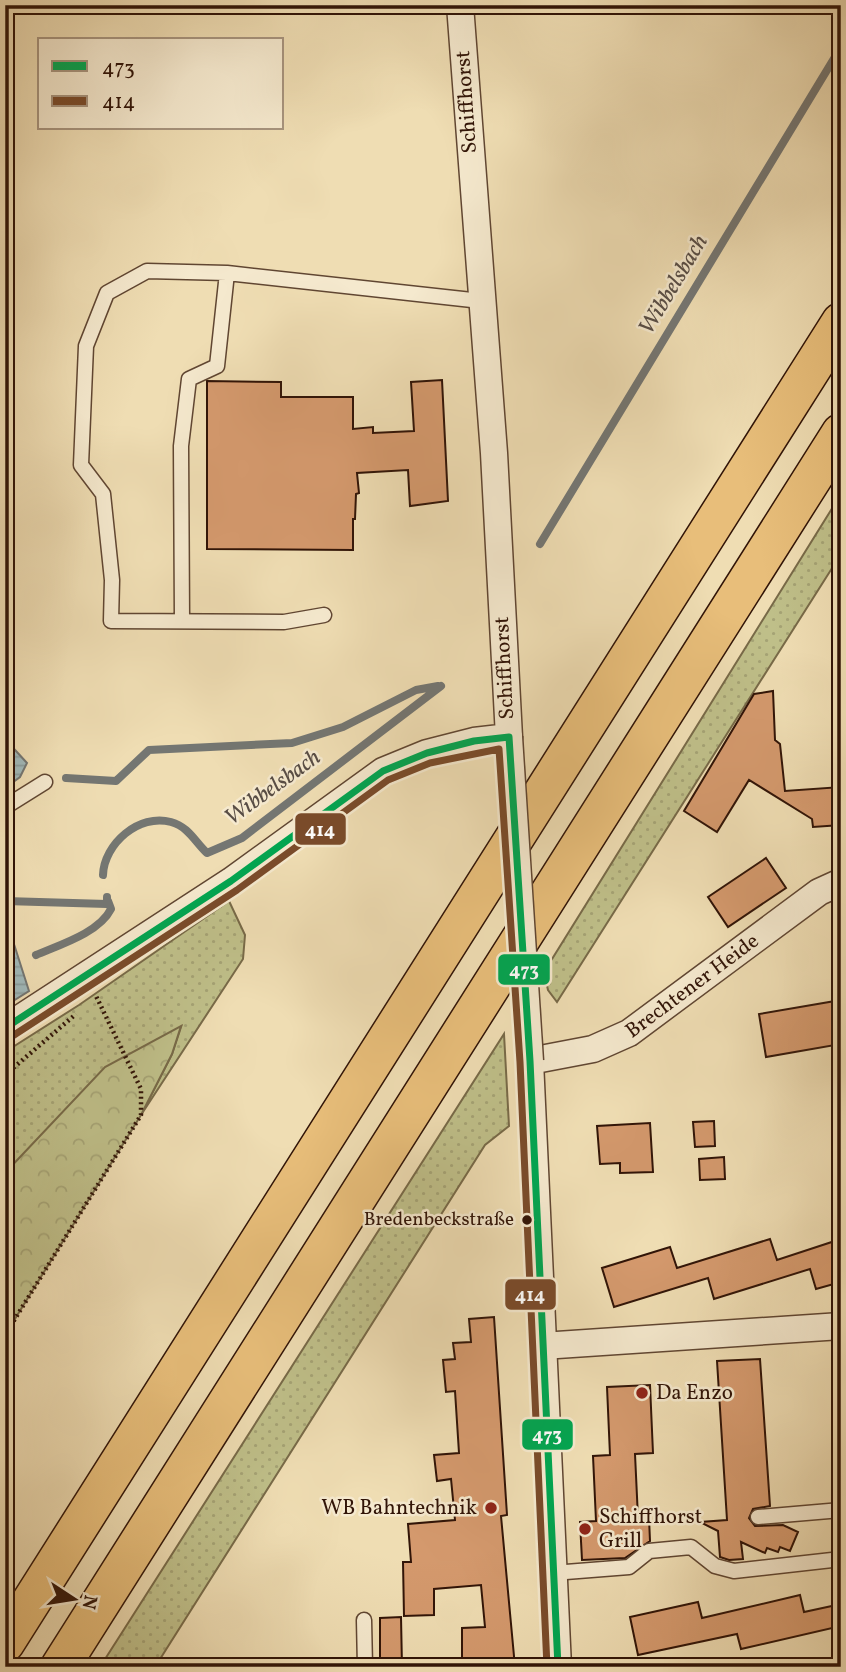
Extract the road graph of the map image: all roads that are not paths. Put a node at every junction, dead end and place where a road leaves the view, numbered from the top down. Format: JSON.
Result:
{"nodes":[{"id":1,"x":460,"y":5,"type":"edge"},
{"id":2,"x":227,"y":273,"type":"junction"},
{"id":3,"x":481,"y":300,"type":"junction"},
{"id":4,"x":841,"y":322,"type":"edge"},
{"id":5,"x":841,"y":433,"type":"edge"},
{"id":6,"x":324,"y":615,"type":"dead end"},
{"id":7,"x":182,"y":620,"type":"junction"},
{"id":8,"x":509,"y":737,"type":"junction"},
{"id":9,"x":45,"y":782,"type":"dead end"},
{"id":10,"x":5,"y":807,"type":"edge"},
{"id":11,"x":841,"y":882,"type":"edge"},
{"id":12,"x":5,"y":1028,"type":"edge"},
{"id":13,"x":534,"y":1068,"type":"junction"},
{"id":14,"x":841,"y":1326,"type":"edge"},
{"id":15,"x":542,"y":1346,"type":"junction"},
{"id":16,"x":841,"y":1510,"type":"edge"},
{"id":17,"x":758,"y":1517,"type":"dead end"},
{"id":18,"x":841,"y":1559,"type":"edge"},
{"id":19,"x":554,"y":1573,"type":"junction"},
{"id":20,"x":364,"y":1620,"type":"dead end"},
{"id":21,"x":5,"y":1643,"type":"edge"},
{"id":22,"x":60,"y":1667,"type":"edge"},
{"id":23,"x":365,"y":1667,"type":"edge"},
{"id":24,"x":558,"y":1667,"type":"edge"}],
"edges":[{"from":1,"to":3,"type":"street","name":"Schiffhorst"},
{"from":2,"to":3,"type":"lane"},
{"from":2,"to":7,"type":"lane"},
{"from":2,"to":7,"type":"lane"},
{"from":3,"to":8,"type":"street","name":"Schiffhorst"},
{"from":4,"to":21,"type":"highway"},
{"from":5,"to":22,"type":"highway"},
{"from":6,"to":7,"type":"lane"},
{"from":8,"to":12,"type":"street"},
{"from":8,"to":13,"type":"street","name":"Schiffhorst","bridge":true},
{"from":9,"to":10,"type":"lane"},
{"from":11,"to":13,"type":"street","name":"Brechtener Heide"},
{"from":13,"to":15,"type":"street","name":"Schiffhorst"},
{"from":14,"to":15,"type":"street"},
{"from":15,"to":19,"type":"street","name":"Schiffhorst"},
{"from":16,"to":17,"type":"lane"},
{"from":18,"to":19,"type":"lane"},
{"from":19,"to":24,"type":"street","name":"Schiffhorst"},
{"from":20,"to":23,"type":"lane"}]}
